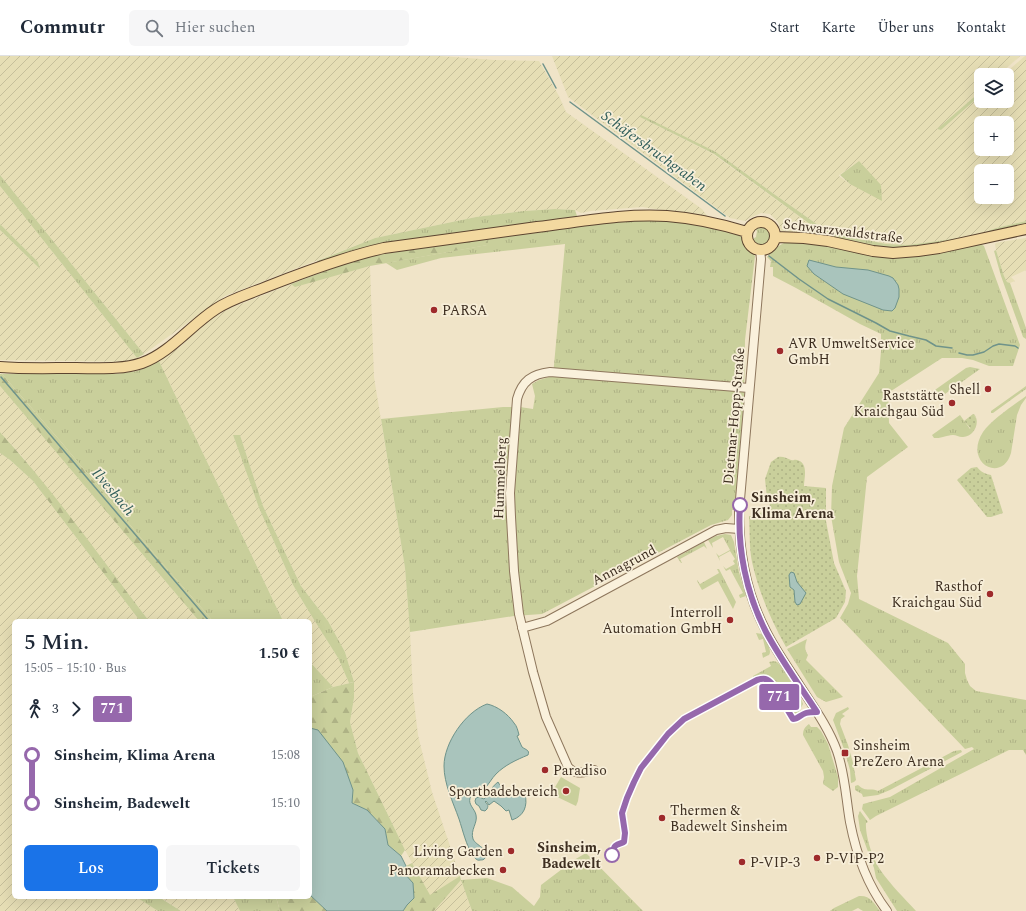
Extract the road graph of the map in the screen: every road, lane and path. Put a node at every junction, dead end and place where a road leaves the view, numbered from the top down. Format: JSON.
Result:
{"nodes":[{"id":1,"x":1026,"y":229,"type":"edge"},
{"id":2,"x":747,"y":232,"type":"junction"},
{"id":3,"x":775,"y":237,"type":"junction"},
{"id":4,"x":760,"y":250,"type":"junction"},
{"id":5,"x":0,"y":367,"type":"edge"},
{"id":6,"x":749,"y":388,"type":"junction"},
{"id":7,"x":739,"y":529,"type":"junction"},
{"id":8,"x":522,"y":628,"type":"junction"},
{"id":9,"x":594,"y":770,"type":"dead end"},
{"id":10,"x":887,"y":911,"type":"edge"}],
"edges":[{"from":1,"to":3,"type":"main road","name":"Schwarzwaldstraße"},
{"from":2,"to":3,"type":"main road"},
{"from":2,"to":4,"type":"main road"},
{"from":2,"to":5,"type":"main road"},
{"from":3,"to":4,"type":"main road"},
{"from":4,"to":6,"type":"street","name":"Dietmar-Hopp-Straße"},
{"from":6,"to":7,"type":"street","name":"Dietmar-Hopp-Straße"},
{"from":6,"to":8,"type":"street","name":"Hummelberg"},
{"from":7,"to":8,"type":"street","name":"Annagrund"},
{"from":7,"to":10,"type":"street","name":"Dietmar-Hopp-Straße"},
{"from":8,"to":9,"type":"street","name":"Hummelberg"}]}
